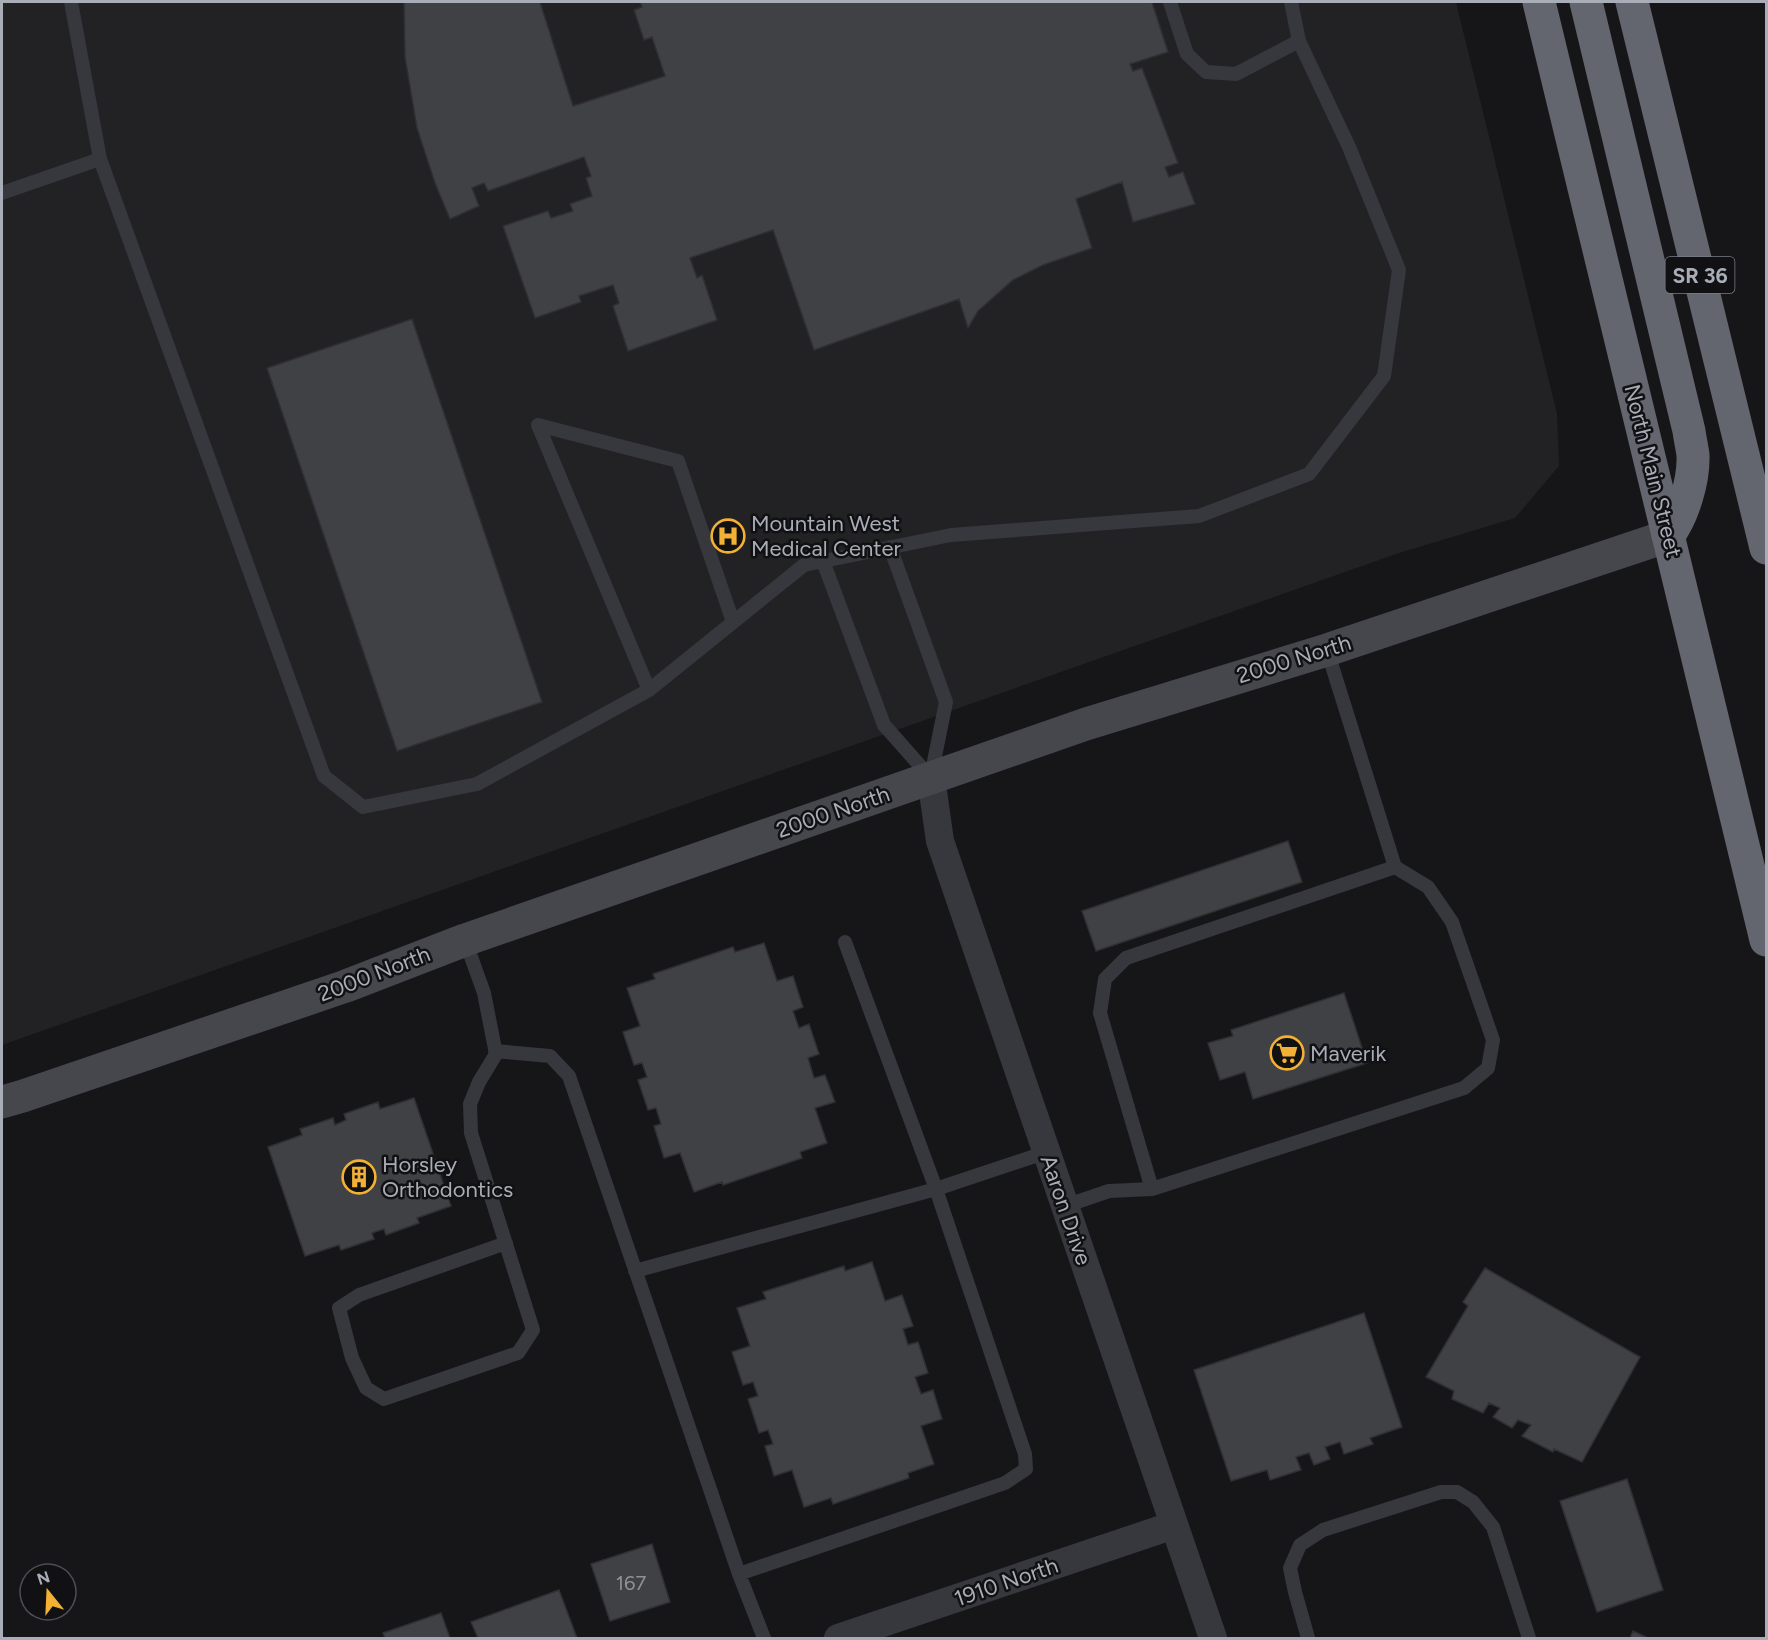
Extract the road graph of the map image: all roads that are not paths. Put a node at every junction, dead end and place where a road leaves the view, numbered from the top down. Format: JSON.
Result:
{"nodes":[{"id":1,"x":71,"y":2,"type":"edge"},
{"id":2,"x":1170,"y":2,"type":"edge"},
{"id":3,"x":1291,"y":2,"type":"edge"},
{"id":4,"x":1539,"y":2,"type":"edge"},
{"id":5,"x":1586,"y":2,"type":"edge"},
{"id":6,"x":1632,"y":2,"type":"edge"},
{"id":7,"x":1299,"y":41,"type":"junction"},
{"id":8,"x":100,"y":159,"type":"junction"},
{"id":9,"x":2,"y":193,"type":"edge"},
{"id":10,"x":1668,"y":536,"type":"junction"},
{"id":11,"x":890,"y":547,"type":"junction"},
{"id":12,"x":1767,"y":548,"type":"edge"},
{"id":13,"x":823,"y":561,"type":"junction"},
{"id":14,"x":733,"y":622,"type":"junction"},
{"id":15,"x":1327,"y":650,"type":"junction"},
{"id":16,"x":649,"y":690,"type":"junction"},
{"id":17,"x":931,"y":778,"type":"junction"},
{"id":18,"x":1395,"y":867,"type":"junction"},
{"id":19,"x":465,"y":940,"type":"junction"},
{"id":20,"x":1767,"y":940,"type":"edge"},
{"id":21,"x":845,"y":942,"type":"dead end"},
{"id":22,"x":495,"y":1051,"type":"junction"},
{"id":23,"x":2,"y":1102,"type":"edge"},
{"id":24,"x":1047,"y":1152,"type":"junction"},
{"id":25,"x":936,"y":1189,"type":"junction"},
{"id":26,"x":1152,"y":1189,"type":"junction"},
{"id":27,"x":1065,"y":1206,"type":"junction"},
{"id":28,"x":506,"y":1243,"type":"junction"},
{"id":29,"x":635,"y":1271,"type":"junction"},
{"id":30,"x":1174,"y":1525,"type":"junction"},
{"id":31,"x":739,"y":1574,"type":"junction"},
{"id":32,"x":764,"y":1638,"type":"edge"},
{"id":33,"x":838,"y":1638,"type":"edge"},
{"id":34,"x":1213,"y":1638,"type":"edge"},
{"id":35,"x":1308,"y":1638,"type":"edge"},
{"id":36,"x":1529,"y":1638,"type":"edge"}],
"edges":[{"from":1,"to":8,"type":"lane"},
{"from":2,"to":7,"type":"lane"},
{"from":3,"to":7,"type":"lane"},
{"from":4,"to":10,"type":"highway","name":"North Main Street"},
{"from":5,"to":10,"type":"highway"},
{"from":6,"to":12,"type":"highway","number":"SR 36"},
{"from":7,"to":11,"type":"lane"},
{"from":8,"to":9,"type":"lane"},
{"from":8,"to":16,"type":"lane"},
{"from":10,"to":15,"type":"street","name":"2000 North"},
{"from":10,"to":20,"type":"highway","name":"North Main Street"},
{"from":11,"to":13,"type":"lane"},
{"from":11,"to":17,"type":"lane"},
{"from":13,"to":14,"type":"lane"},
{"from":13,"to":17,"type":"lane"},
{"from":14,"to":16,"type":"lane"},
{"from":14,"to":16,"type":"lane"},
{"from":15,"to":17,"type":"street","name":"2000 North"},
{"from":15,"to":18,"type":"lane"},
{"from":17,"to":19,"type":"street","name":"2000 North"},
{"from":17,"to":24,"type":"street","name":"Aaron Drive"},
{"from":18,"to":26,"type":"lane"},
{"from":18,"to":26,"type":"lane"},
{"from":19,"to":22,"type":"lane"},
{"from":19,"to":23,"type":"street","name":"2000 North"},
{"from":21,"to":25,"type":"lane"},
{"from":22,"to":28,"type":"lane"},
{"from":22,"to":29,"type":"lane"},
{"from":24,"to":25,"type":"lane"},
{"from":24,"to":27,"type":"street","name":"Aaron Drive"},
{"from":25,"to":29,"type":"lane"},
{"from":25,"to":31,"type":"lane"},
{"from":26,"to":27,"type":"lane"},
{"from":27,"to":30,"type":"street","name":"Aaron Drive"},
{"from":28,"to":28,"type":"lane"},
{"from":29,"to":31,"type":"lane"},
{"from":30,"to":33,"type":"street","name":"1910 North"},
{"from":30,"to":34,"type":"street","name":"Aaron Drive"},
{"from":31,"to":32,"type":"lane"},
{"from":35,"to":36,"type":"lane"}]}
